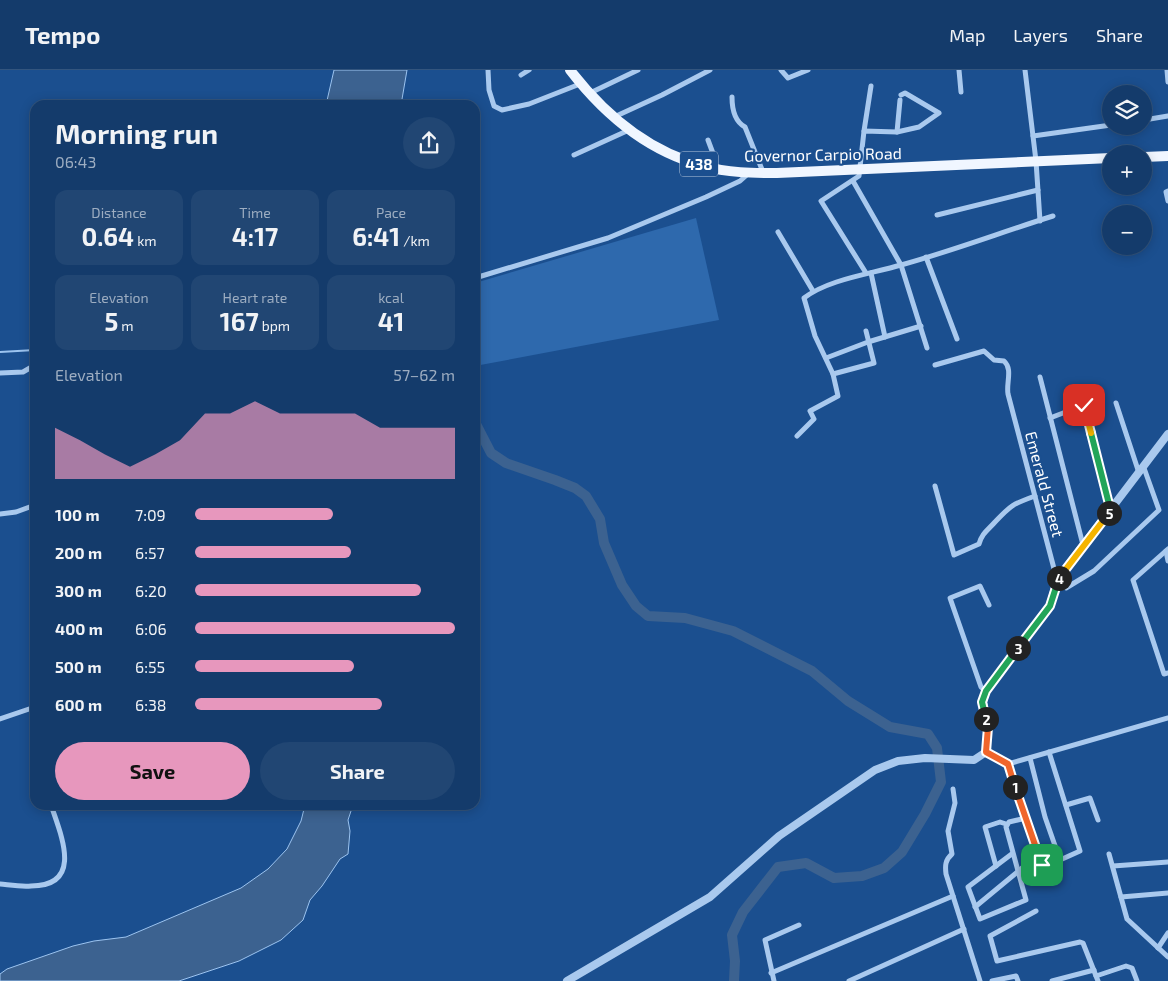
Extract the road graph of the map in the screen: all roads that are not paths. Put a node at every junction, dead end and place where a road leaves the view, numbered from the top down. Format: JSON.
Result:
{"nodes":[{"id":1,"x":488,"y":70,"type":"edge"},
{"id":2,"x":529,"y":70,"type":"edge"},
{"id":3,"x":638,"y":70,"type":"edge"},
{"id":4,"x":710,"y":70,"type":"edge"},
{"id":5,"x":781,"y":70,"type":"edge"},
{"id":6,"x":808,"y":70,"type":"edge"},
{"id":7,"x":959,"y":70,"type":"edge"},
{"id":8,"x":1025,"y":70,"type":"edge"},
{"id":9,"x":1167,"y":70,"type":"edge"},
{"id":10,"x":521,"y":75,"type":"dead end"},
{"id":11,"x":576,"y":76,"type":"edge"},
{"id":12,"x":1168,"y":82,"type":"edge"},
{"id":13,"x":871,"y":86,"type":"dead end"},
{"id":14,"x":961,"y":92,"type":"dead end"},
{"id":15,"x":589,"y":94,"type":"junction"},
{"id":16,"x":732,"y":97,"type":"dead end"},
{"id":17,"x":1168,"y":116,"type":"edge"},
{"id":18,"x":613,"y":117,"type":"junction"},
{"id":19,"x":1152,"y":119,"type":"edge"},
{"id":20,"x":1102,"y":126,"type":"edge"},
{"id":21,"x":629,"y":130,"type":"junction"},
{"id":22,"x":864,"y":131,"type":"junction"},
{"id":23,"x":897,"y":132,"type":"junction"},
{"id":24,"x":1033,"y":136,"type":"junction"},
{"id":25,"x":708,"y":140,"type":"dead end"},
{"id":26,"x":574,"y":155,"type":"dead end"},
{"id":27,"x":1168,"y":156,"type":"edge"},
{"id":28,"x":1152,"y":157,"type":"edge"},
{"id":29,"x":1102,"y":158,"type":"edge"},
{"id":30,"x":1036,"y":161,"type":"junction"},
{"id":31,"x":715,"y":168,"type":"junction"},
{"id":32,"x":860,"y":170,"type":"junction"},
{"id":33,"x":750,"y":172,"type":"junction"},
{"id":34,"x":763,"y":173,"type":"junction"},
{"id":35,"x":853,"y":181,"type":"junction"},
{"id":36,"x":1038,"y":190,"type":"junction"},
{"id":37,"x":1168,"y":191,"type":"edge"},
{"id":38,"x":1168,"y":201,"type":"edge"},
{"id":39,"x":937,"y":215,"type":"dead end"},
{"id":40,"x":1053,"y":216,"type":"dead end"},
{"id":41,"x":1040,"y":220,"type":"junction"},
{"id":42,"x":778,"y":232,"type":"dead end"},
{"id":43,"x":926,"y":257,"type":"junction"},
{"id":44,"x":901,"y":265,"type":"junction"},
{"id":45,"x":869,"y":273,"type":"junction"},
{"id":46,"x":480,"y":276,"type":"edge"},
{"id":47,"x":812,"y":291,"type":"junction"},
{"id":48,"x":921,"y":326,"type":"junction"},
{"id":49,"x":866,"y":332,"type":"dead end"},
{"id":50,"x":885,"y":337,"type":"junction"},
{"id":51,"x":957,"y":339,"type":"dead end"},
{"id":52,"x":868,"y":342,"type":"junction"},
{"id":53,"x":927,"y":348,"type":"dead end"},
{"id":54,"x":826,"y":358,"type":"junction"},
{"id":55,"x":935,"y":365,"type":"dead end"},
{"id":56,"x":30,"y":368,"type":"edge"},
{"id":57,"x":0,"y":373,"type":"edge"},
{"id":58,"x":832,"y":374,"type":"junction"},
{"id":59,"x":1040,"y":377,"type":"dead end"},
{"id":60,"x":1116,"y":403,"type":"dead end"},
{"id":61,"x":1050,"y":418,"type":"junction"},
{"id":62,"x":1168,"y":434,"type":"edge"},
{"id":63,"x":797,"y":436,"type":"dead end"},
{"id":64,"x":1142,"y":471,"type":"junction"},
{"id":65,"x":935,"y":486,"type":"dead end"},
{"id":66,"x":1035,"y":496,"type":"junction"},
{"id":67,"x":30,"y":507,"type":"edge"},
{"id":68,"x":1111,"y":512,"type":"junction"},
{"id":69,"x":0,"y":514,"type":"edge"},
{"id":70,"x":1083,"y":545,"type":"junction"},
{"id":71,"x":1167,"y":550,"type":"edge"},
{"id":72,"x":1168,"y":561,"type":"edge"},
{"id":73,"x":1057,"y":580,"type":"junction"},
{"id":74,"x":989,"y":606,"type":"dead end"},
{"id":75,"x":1166,"y":674,"type":"edge"},
{"id":76,"x":986,"y":691,"type":"junction"},
{"id":77,"x":30,"y":708,"type":"edge"},
{"id":78,"x":1168,"y":718,"type":"edge"},
{"id":79,"x":0,"y":719,"type":"edge"},
{"id":80,"x":986,"y":752,"type":"junction"},
{"id":81,"x":1049,"y":752,"type":"junction"},
{"id":82,"x":1030,"y":758,"type":"junction"},
{"id":83,"x":1008,"y":764,"type":"junction"},
{"id":84,"x":953,"y":789,"type":"dead end"},
{"id":85,"x":1066,"y":805,"type":"junction"},
{"id":86,"x":52,"y":810,"type":"edge"},
{"id":87,"x":1026,"y":818,"type":"junction"},
{"id":88,"x":1098,"y":820,"type":"dead end"},
{"id":89,"x":1006,"y":824,"type":"junction"},
{"id":90,"x":1013,"y":853,"type":"junction"},
{"id":91,"x":1038,"y":854,"type":"junction"},
{"id":92,"x":1109,"y":854,"type":"dead end"},
{"id":93,"x":1060,"y":860,"type":"junction"},
{"id":94,"x":1168,"y":862,"type":"edge"},
{"id":95,"x":1042,"y":865,"type":"junction"},
{"id":96,"x":996,"y":866,"type":"junction"},
{"id":97,"x":1113,"y":866,"type":"junction"},
{"id":98,"x":1018,"y":870,"type":"junction"},
{"id":99,"x":1044,"y":877,"type":"dead end"},
{"id":100,"x":0,"y":884,"type":"edge"},
{"id":101,"x":1168,"y":893,"type":"edge"},
{"id":102,"x":953,"y":896,"type":"junction"},
{"id":103,"x":1121,"y":897,"type":"junction"},
{"id":104,"x":975,"y":907,"type":"junction"},
{"id":105,"x":1036,"y":911,"type":"dead end"},
{"id":106,"x":799,"y":925,"type":"dead end"},
{"id":107,"x":964,"y":929,"type":"junction"},
{"id":108,"x":1168,"y":933,"type":"edge"},
{"id":109,"x":1158,"y":948,"type":"junction"},
{"id":110,"x":1168,"y":957,"type":"edge"},
{"id":111,"x":1094,"y":970,"type":"junction"},
{"id":112,"x":771,"y":973,"type":"junction"},
{"id":113,"x":1097,"y":979,"type":"edge"},
{"id":114,"x":1060,"y":980,"type":"edge"},
{"id":115,"x":567,"y":981,"type":"edge"},
{"id":116,"x":774,"y":981,"type":"edge"},
{"id":117,"x":849,"y":981,"type":"edge"},
{"id":118,"x":980,"y":981,"type":"edge"},
{"id":119,"x":992,"y":981,"type":"edge"},
{"id":120,"x":1018,"y":981,"type":"edge"},
{"id":121,"x":1052,"y":981,"type":"edge"},
{"id":122,"x":1138,"y":981,"type":"edge"}],
"edges":[{"from":1,"to":11,"type":"street"},
{"from":2,"to":10,"type":"street"},
{"from":3,"to":15,"type":"street"},
{"from":4,"to":18,"type":"street"},
{"from":5,"to":6,"type":"street"},
{"from":7,"to":14,"type":"street"},
{"from":8,"to":24,"type":"street"},
{"from":9,"to":12,"type":"street"},
{"from":11,"to":15,"type":"main road","name":"Governor Carpio Road","number":"438"},
{"from":13,"to":22,"type":"street"},
{"from":15,"to":18,"type":"main road","name":"Governor Carpio Road","number":"438"},
{"from":16,"to":34,"type":"street"},
{"from":17,"to":19,"type":"street"},
{"from":18,"to":21,"type":"main road","name":"Governor Carpio Road","number":"438"},
{"from":20,"to":24,"type":"street"},
{"from":21,"to":26,"type":"street"},
{"from":21,"to":31,"type":"main road","name":"Governor Carpio Road","number":"438"},
{"from":22,"to":23,"type":"street"},
{"from":22,"to":32,"type":"street"},
{"from":23,"to":23,"type":"street"},
{"from":24,"to":30,"type":"street"},
{"from":25,"to":31,"type":"street"},
{"from":27,"to":28,"type":"main road"},
{"from":29,"to":30,"type":"main road","name":"Governor Carpio Road","number":"438"},
{"from":30,"to":32,"type":"main road","name":"Governor Carpio Road","number":"438"},
{"from":30,"to":36,"type":"street"},
{"from":31,"to":33,"type":"main road","name":"Governor Carpio Road","number":"438"},
{"from":32,"to":34,"type":"main road","name":"Governor Carpio Road","number":"438"},
{"from":32,"to":35,"type":"street"},
{"from":33,"to":34,"type":"main road","name":"Governor Carpio Road","number":"438"},
{"from":33,"to":46,"type":"street"},
{"from":35,"to":44,"type":"street"},
{"from":35,"to":45,"type":"street"},
{"from":36,"to":39,"type":"street"},
{"from":36,"to":41,"type":"street"},
{"from":37,"to":38,"type":"street"},
{"from":40,"to":41,"type":"street"},
{"from":41,"to":43,"type":"street"},
{"from":42,"to":47,"type":"street"},
{"from":43,"to":44,"type":"street"},
{"from":43,"to":51,"type":"street"},
{"from":44,"to":45,"type":"street"},
{"from":44,"to":48,"type":"street"},
{"from":45,"to":47,"type":"street"},
{"from":45,"to":50,"type":"street"},
{"from":47,"to":54,"type":"street"},
{"from":48,"to":50,"type":"street"},
{"from":48,"to":53,"type":"street"},
{"from":49,"to":52,"type":"street"},
{"from":50,"to":52,"type":"street"},
{"from":52,"to":54,"type":"street"},
{"from":52,"to":58,"type":"street"},
{"from":54,"to":58,"type":"street"},
{"from":55,"to":66,"type":"street","name":"Emerald Street"},
{"from":56,"to":57,"type":"street"},
{"from":58,"to":63,"type":"street"},
{"from":59,"to":61,"type":"street"},
{"from":60,"to":64,"type":"street"},
{"from":61,"to":68,"type":"street"},
{"from":61,"to":70,"type":"street"},
{"from":62,"to":64,"type":"street"},
{"from":64,"to":68,"type":"street"},
{"from":64,"to":73,"type":"street"},
{"from":65,"to":66,"type":"street"},
{"from":66,"to":73,"type":"street","name":"Emerald Street"},
{"from":67,"to":69,"type":"street"},
{"from":68,"to":70,"type":"street"},
{"from":70,"to":73,"type":"street"},
{"from":71,"to":72,"type":"street"},
{"from":71,"to":75,"type":"street"},
{"from":73,"to":76,"type":"street"},
{"from":74,"to":76,"type":"street"},
{"from":76,"to":80,"type":"street"},
{"from":77,"to":79,"type":"street"},
{"from":78,"to":81,"type":"street"},
{"from":80,"to":83,"type":"street"},
{"from":80,"to":115,"type":"street"},
{"from":81,"to":82,"type":"street"},
{"from":81,"to":85,"type":"street"},
{"from":82,"to":83,"type":"street"},
{"from":82,"to":93,"type":"street"},
{"from":83,"to":87,"type":"street"},
{"from":84,"to":102,"type":"street"},
{"from":85,"to":88,"type":"street"},
{"from":85,"to":93,"type":"street"},
{"from":86,"to":100,"type":"street"},
{"from":87,"to":89,"type":"street"},
{"from":87,"to":91,"type":"street"},
{"from":89,"to":90,"type":"street"},
{"from":89,"to":96,"type":"street"},
{"from":90,"to":96,"type":"street"},
{"from":90,"to":98,"type":"street"},
{"from":91,"to":95,"type":"street"},
{"from":91,"to":98,"type":"street"},
{"from":92,"to":97,"type":"street"},
{"from":93,"to":95,"type":"street"},
{"from":94,"to":97,"type":"street"},
{"from":95,"to":99,"type":"street"},
{"from":96,"to":104,"type":"street"},
{"from":97,"to":103,"type":"street"},
{"from":98,"to":104,"type":"street"},
{"from":98,"to":104,"type":"street"},
{"from":101,"to":103,"type":"street"},
{"from":102,"to":107,"type":"street"},
{"from":102,"to":112,"type":"street"},
{"from":103,"to":109,"type":"street"},
{"from":105,"to":111,"type":"street"},
{"from":106,"to":112,"type":"street"},
{"from":107,"to":117,"type":"street"},
{"from":107,"to":118,"type":"street"},
{"from":108,"to":109,"type":"street"},
{"from":109,"to":110,"type":"street"},
{"from":111,"to":113,"type":"street"},
{"from":111,"to":114,"type":"street"},
{"from":112,"to":116,"type":"street"},
{"from":113,"to":122,"type":"street"},
{"from":114,"to":121,"type":"street"},
{"from":119,"to":120,"type":"street"}]}
